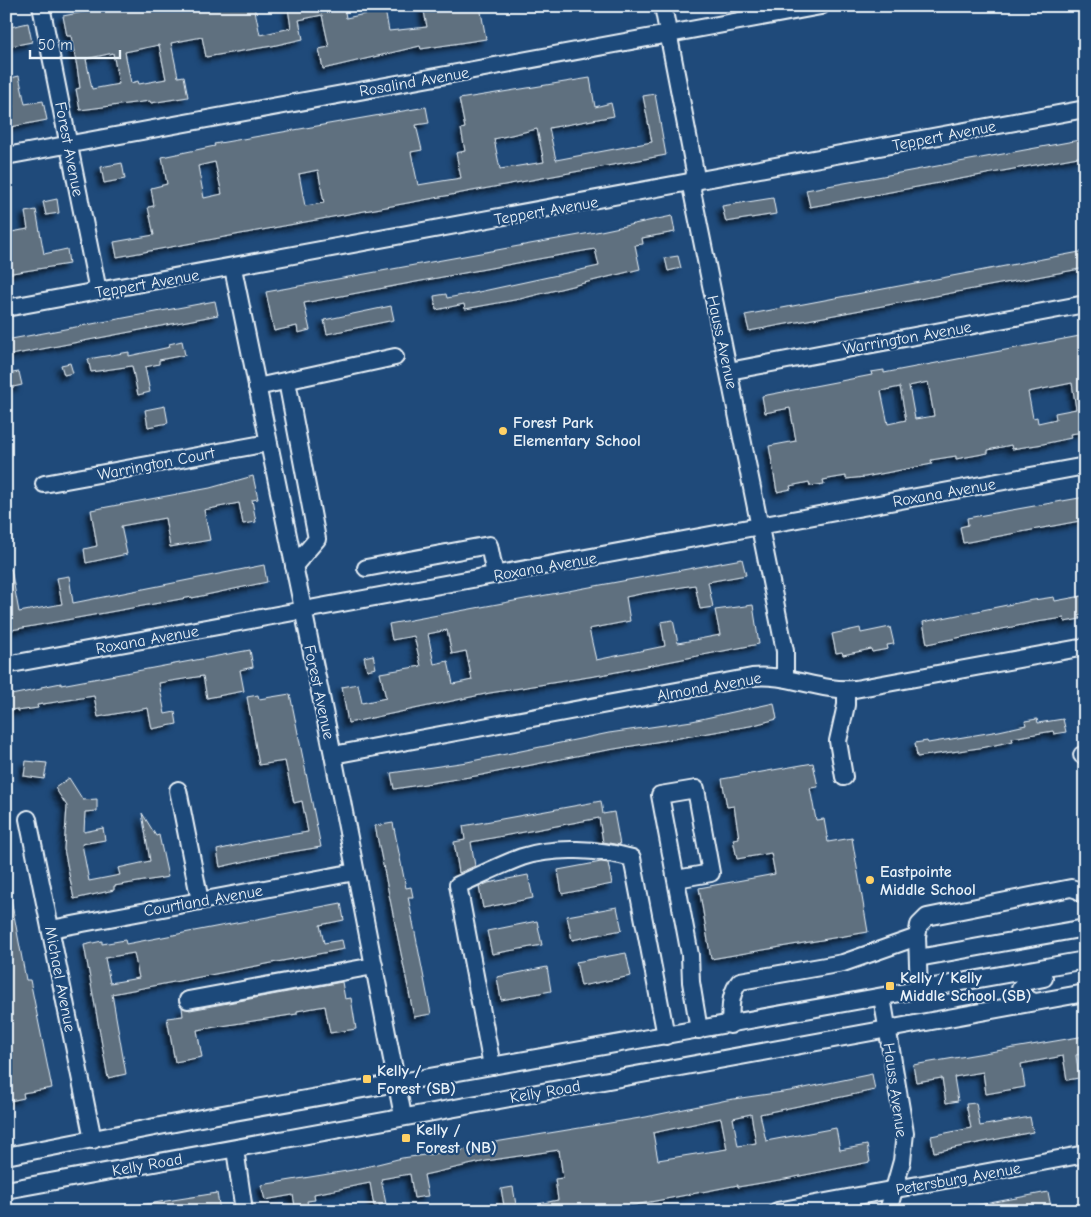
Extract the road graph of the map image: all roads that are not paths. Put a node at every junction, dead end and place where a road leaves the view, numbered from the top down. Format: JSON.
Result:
{"nodes":[{"id":1,"x":41,"y":6,"type":"edge"},
{"id":2,"x":663,"y":6,"type":"edge"},
{"id":3,"x":821,"y":6,"type":"edge"},
{"id":4,"x":668,"y":34,"type":"junction"},
{"id":5,"x":1085,"y":109,"type":"edge"},
{"id":6,"x":70,"y":144,"type":"junction"},
{"id":7,"x":6,"y":156,"type":"edge"},
{"id":8,"x":693,"y":182,"type":"junction"},
{"id":9,"x":233,"y":268,"type":"junction"},
{"id":10,"x":98,"y":291,"type":"junction"},
{"id":11,"x":1085,"y":304,"type":"edge"},
{"id":12,"x":6,"y":308,"type":"edge"},
{"id":13,"x":394,"y":357,"type":"dead end"},
{"id":14,"x":729,"y":371,"type":"junction"},
{"id":15,"x":286,"y":380,"type":"junction"},
{"id":16,"x":257,"y":387,"type":"junction"},
{"id":17,"x":268,"y":443,"type":"junction"},
{"id":18,"x":1085,"y":466,"type":"edge"},
{"id":19,"x":44,"y":484,"type":"dead end"},
{"id":20,"x":760,"y":526,"type":"junction"},
{"id":21,"x":294,"y":566,"type":"junction"},
{"id":22,"x":366,"y":568,"type":"dead end"},
{"id":23,"x":495,"y":575,"type":"junction"},
{"id":24,"x":303,"y":610,"type":"junction"},
{"id":25,"x":1085,"y":647,"type":"edge"},
{"id":26,"x":6,"y":665,"type":"edge"},
{"id":27,"x":784,"y":678,"type":"junction"},
{"id":28,"x":846,"y":690,"type":"junction"},
{"id":29,"x":333,"y":755,"type":"junction"},
{"id":30,"x":844,"y":777,"type":"dead end"},
{"id":31,"x":178,"y":790,"type":"dead end"},
{"id":32,"x":28,"y":819,"type":"dead end"},
{"id":33,"x":355,"y":872,"type":"junction"},
{"id":34,"x":676,"y":880,"type":"junction"},
{"id":35,"x":1085,"y":895,"type":"edge"},
{"id":36,"x":200,"y":901,"type":"junction"},
{"id":37,"x":50,"y":928,"type":"junction"},
{"id":38,"x":1085,"y":928,"type":"edge"},
{"id":39,"x":917,"y":937,"type":"junction"},
{"id":40,"x":918,"y":958,"type":"junction"},
{"id":41,"x":1085,"y":961,"type":"edge"},
{"id":42,"x":374,"y":966,"type":"junction"},
{"id":43,"x":919,"y":990,"type":"junction"},
{"id":44,"x":1085,"y":993,"type":"edge"},
{"id":45,"x":882,"y":997,"type":"junction"},
{"id":46,"x":188,"y":1000,"type":"dead end"},
{"id":47,"x":1034,"y":1002,"type":"junction"},
{"id":48,"x":730,"y":1025,"type":"junction"},
{"id":49,"x":888,"y":1028,"type":"junction"},
{"id":50,"x":700,"y":1030,"type":"junction"},
{"id":51,"x":666,"y":1036,"type":"junction"},
{"id":52,"x":492,"y":1066,"type":"junction"},
{"id":53,"x":398,"y":1084,"type":"junction"},
{"id":54,"x":403,"y":1116,"type":"junction"},
{"id":55,"x":93,"y":1140,"type":"junction"},
{"id":56,"x":235,"y":1149,"type":"junction"},
{"id":57,"x":1080,"y":1155,"type":"dead end"},
{"id":58,"x":6,"y":1156,"type":"edge"},
{"id":59,"x":6,"y":1190,"type":"edge"},
{"id":60,"x":894,"y":1190,"type":"junction"},
{"id":61,"x":244,"y":1211,"type":"edge"},
{"id":62,"x":777,"y":1211,"type":"edge"},
{"id":63,"x":888,"y":1211,"type":"edge"}],
"edges":[{"from":1,"to":6,"type":"street","name":"Forest Avenue"},
{"from":2,"to":4,"type":"street","name":"Hauss Avenue"},
{"from":3,"to":4,"type":"street","name":"Rosalind Avenue"},
{"from":4,"to":6,"type":"street","name":"Rosalind Avenue"},
{"from":4,"to":8,"type":"street","name":"Hauss Avenue"},
{"from":5,"to":8,"type":"street","name":"Teppert Avenue"},
{"from":6,"to":7,"type":"street","name":"Rosalind Avenue"},
{"from":6,"to":10,"type":"street","name":"Forest Avenue"},
{"from":8,"to":9,"type":"street","name":"Teppert Avenue"},
{"from":8,"to":14,"type":"street","name":"Hauss Avenue"},
{"from":9,"to":10,"type":"street","name":"Teppert Avenue"},
{"from":9,"to":16,"type":"street","name":"Forest Avenue"},
{"from":10,"to":12,"type":"street","name":"Teppert Avenue"},
{"from":11,"to":14,"type":"street","name":"Warrington Avenue"},
{"from":13,"to":15,"type":"street"},
{"from":14,"to":20,"type":"street","name":"Hauss Avenue"},
{"from":15,"to":16,"type":"street"},
{"from":15,"to":21,"type":"street"},
{"from":16,"to":17,"type":"street","name":"Forest Avenue"},
{"from":17,"to":19,"type":"street","name":"Warrington Court"},
{"from":17,"to":21,"type":"street","name":"Forest Avenue"},
{"from":18,"to":20,"type":"street","name":"Roxana Avenue"},
{"from":20,"to":23,"type":"street","name":"Roxana Avenue"},
{"from":20,"to":27,"type":"street","name":"Hauss Avenue"},
{"from":21,"to":24,"type":"street","name":"Forest Avenue"},
{"from":22,"to":23,"type":"street"},
{"from":23,"to":24,"type":"street","name":"Roxana Avenue"},
{"from":24,"to":26,"type":"street","name":"Roxana Avenue"},
{"from":24,"to":29,"type":"street","name":"Forest Avenue"},
{"from":25,"to":28,"type":"street","name":"Almond Avenue"},
{"from":27,"to":28,"type":"street","name":"Almond Avenue"},
{"from":27,"to":29,"type":"street","name":"Almond Avenue"},
{"from":28,"to":30,"type":"street"},
{"from":29,"to":33,"type":"street","name":"Forest Avenue"},
{"from":31,"to":36,"type":"street"},
{"from":32,"to":37,"type":"street","name":"Michael Avenue"},
{"from":33,"to":36,"type":"street","name":"Courtland Avenue"},
{"from":33,"to":42,"type":"street","name":"Forest Avenue"},
{"from":34,"to":34,"type":"street"},
{"from":34,"to":50,"type":"street"},
{"from":35,"to":39,"type":"street"},
{"from":36,"to":37,"type":"street","name":"Courtland Avenue"},
{"from":37,"to":55,"type":"street","name":"Michael Avenue"},
{"from":38,"to":40,"type":"street"},
{"from":39,"to":40,"type":"street"},
{"from":39,"to":48,"type":"street"},
{"from":40,"to":43,"type":"street"},
{"from":41,"to":43,"type":"street","name":"Kelly Road"},
{"from":41,"to":47,"type":"street"},
{"from":42,"to":46,"type":"street"},
{"from":42,"to":53,"type":"street","name":"Forest Avenue"},
{"from":43,"to":45,"type":"street","name":"Kelly Road"},
{"from":44,"to":47,"type":"street","name":"Kelly Road"},
{"from":45,"to":48,"type":"street","name":"Kelly Road"},
{"from":45,"to":49,"type":"street","name":"Hauss Avenue"},
{"from":47,"to":49,"type":"street","name":"Kelly Road"},
{"from":48,"to":50,"type":"street","name":"Kelly Road"},
{"from":49,"to":54,"type":"street","name":"Kelly Road"},
{"from":49,"to":60,"type":"street","name":"Hauss Avenue"},
{"from":50,"to":51,"type":"street","name":"Kelly Road"},
{"from":51,"to":52,"type":"street","name":"Kelly Road"},
{"from":51,"to":52,"type":"street"},
{"from":52,"to":53,"type":"street","name":"Kelly Road"},
{"from":53,"to":54,"type":"street","name":"Forest Avenue"},
{"from":53,"to":55,"type":"street","name":"Kelly Road"},
{"from":54,"to":56,"type":"street","name":"Kelly Road"},
{"from":55,"to":58,"type":"street","name":"Kelly Road"},
{"from":56,"to":59,"type":"street","name":"Kelly Road"},
{"from":56,"to":61,"type":"street"},
{"from":57,"to":60,"type":"street","name":"Petersburg Avenue"},
{"from":60,"to":62,"type":"street","name":"Petersburg Avenue"},
{"from":60,"to":63,"type":"street","name":"Hauss Avenue"}]}
